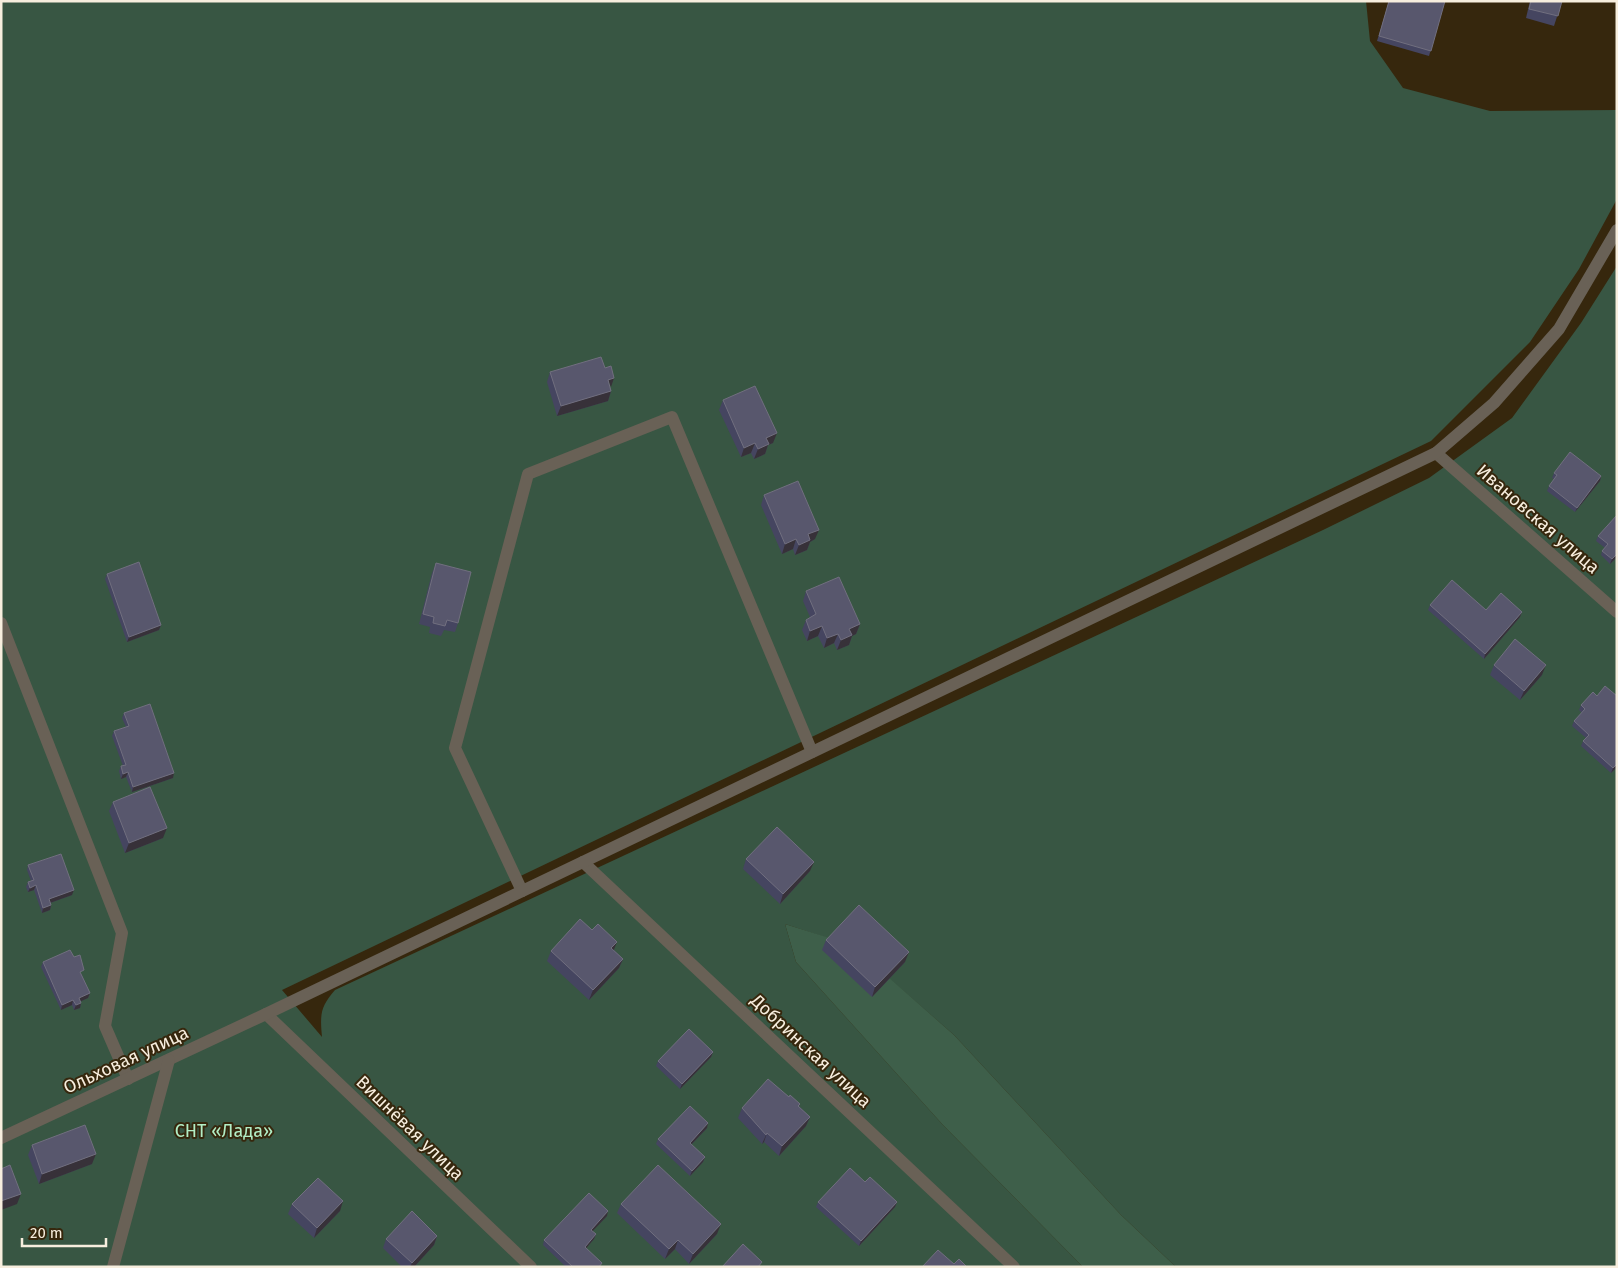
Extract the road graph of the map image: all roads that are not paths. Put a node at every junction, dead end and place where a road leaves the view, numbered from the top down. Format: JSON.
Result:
{"nodes":[{"id":1,"x":1617,"y":230,"type":"edge"},
{"id":2,"x":1436,"y":453,"type":"junction"},
{"id":3,"x":1617,"y":612,"type":"edge"},
{"id":4,"x":1,"y":623,"type":"edge"},
{"id":5,"x":812,"y":752,"type":"junction"},
{"id":6,"x":583,"y":862,"type":"junction"},
{"id":7,"x":522,"y":891,"type":"junction"},
{"id":8,"x":266,"y":1014,"type":"junction"},
{"id":9,"x":168,"y":1060,"type":"junction"},
{"id":10,"x":128,"y":1079,"type":"junction"},
{"id":11,"x":1,"y":1138,"type":"edge"},
{"id":12,"x":114,"y":1267,"type":"edge"},
{"id":13,"x":531,"y":1267,"type":"edge"},
{"id":14,"x":1014,"y":1267,"type":"edge"}],
"edges":[{"from":1,"to":2,"type":"street","name":"Ольховая улица"},
{"from":2,"to":3,"type":"street","name":"Ивановская улица"},
{"from":2,"to":5,"type":"street","name":"Ольховая улица"},
{"from":4,"to":10,"type":"street"},
{"from":5,"to":6,"type":"street","name":"Ольховая улица"},
{"from":5,"to":7,"type":"street"},
{"from":6,"to":7,"type":"street","name":"Ольховая улица"},
{"from":6,"to":14,"type":"street","name":"Добринская улица"},
{"from":7,"to":8,"type":"street","name":"Ольховая улица"},
{"from":8,"to":9,"type":"street","name":"Ольховая улица"},
{"from":8,"to":13,"type":"street","name":"Вишнёвая улица"},
{"from":9,"to":10,"type":"street","name":"Ольховая улица"},
{"from":9,"to":12,"type":"street"},
{"from":10,"to":11,"type":"street","name":"Ольховая улица"}]}
